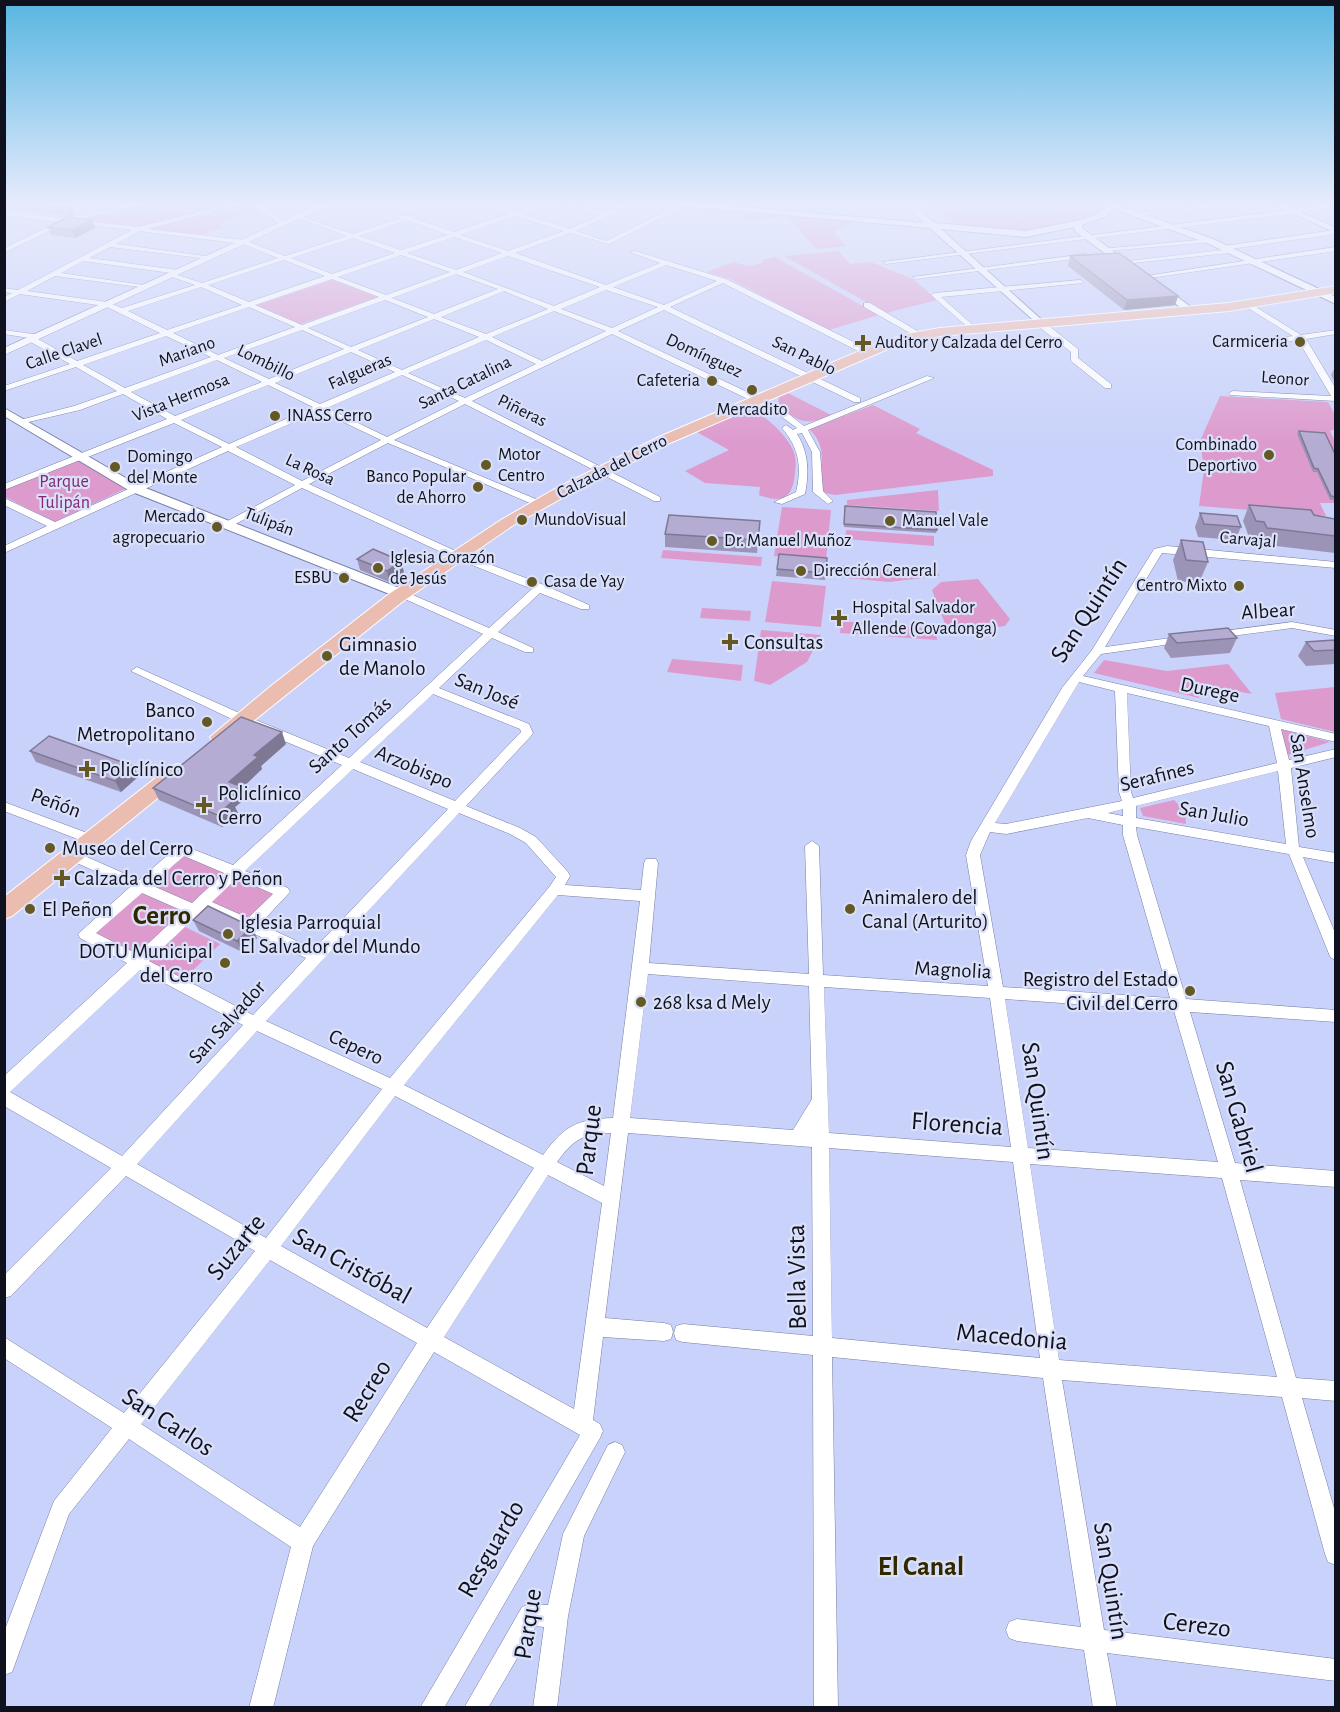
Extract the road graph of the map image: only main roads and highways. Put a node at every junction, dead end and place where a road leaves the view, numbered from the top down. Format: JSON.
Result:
{"nodes":[{"id":1,"x":152,"y":284,"type":"edge"},
{"id":2,"x":1335,"y":289,"type":"edge"},
{"id":3,"x":4,"y":352,"type":"edge"},
{"id":4,"x":763,"y":397,"type":"junction"},
{"id":5,"x":778,"y":410,"type":"road end"},
{"id":6,"x":207,"y":747,"type":"edge"},
{"id":7,"x":190,"y":761,"type":"edge"},
{"id":8,"x":4,"y":910,"type":"edge"}],
"edges":[{"from":1,"to":3,"type":"main road"},
{"from":2,"to":4,"type":"main road","name":"Calzada del Cerro"},
{"from":4,"to":5,"type":"main road"},
{"from":4,"to":6,"type":"main road","name":"Calzada del Cerro"},
{"from":7,"to":8,"type":"main road"}]}
